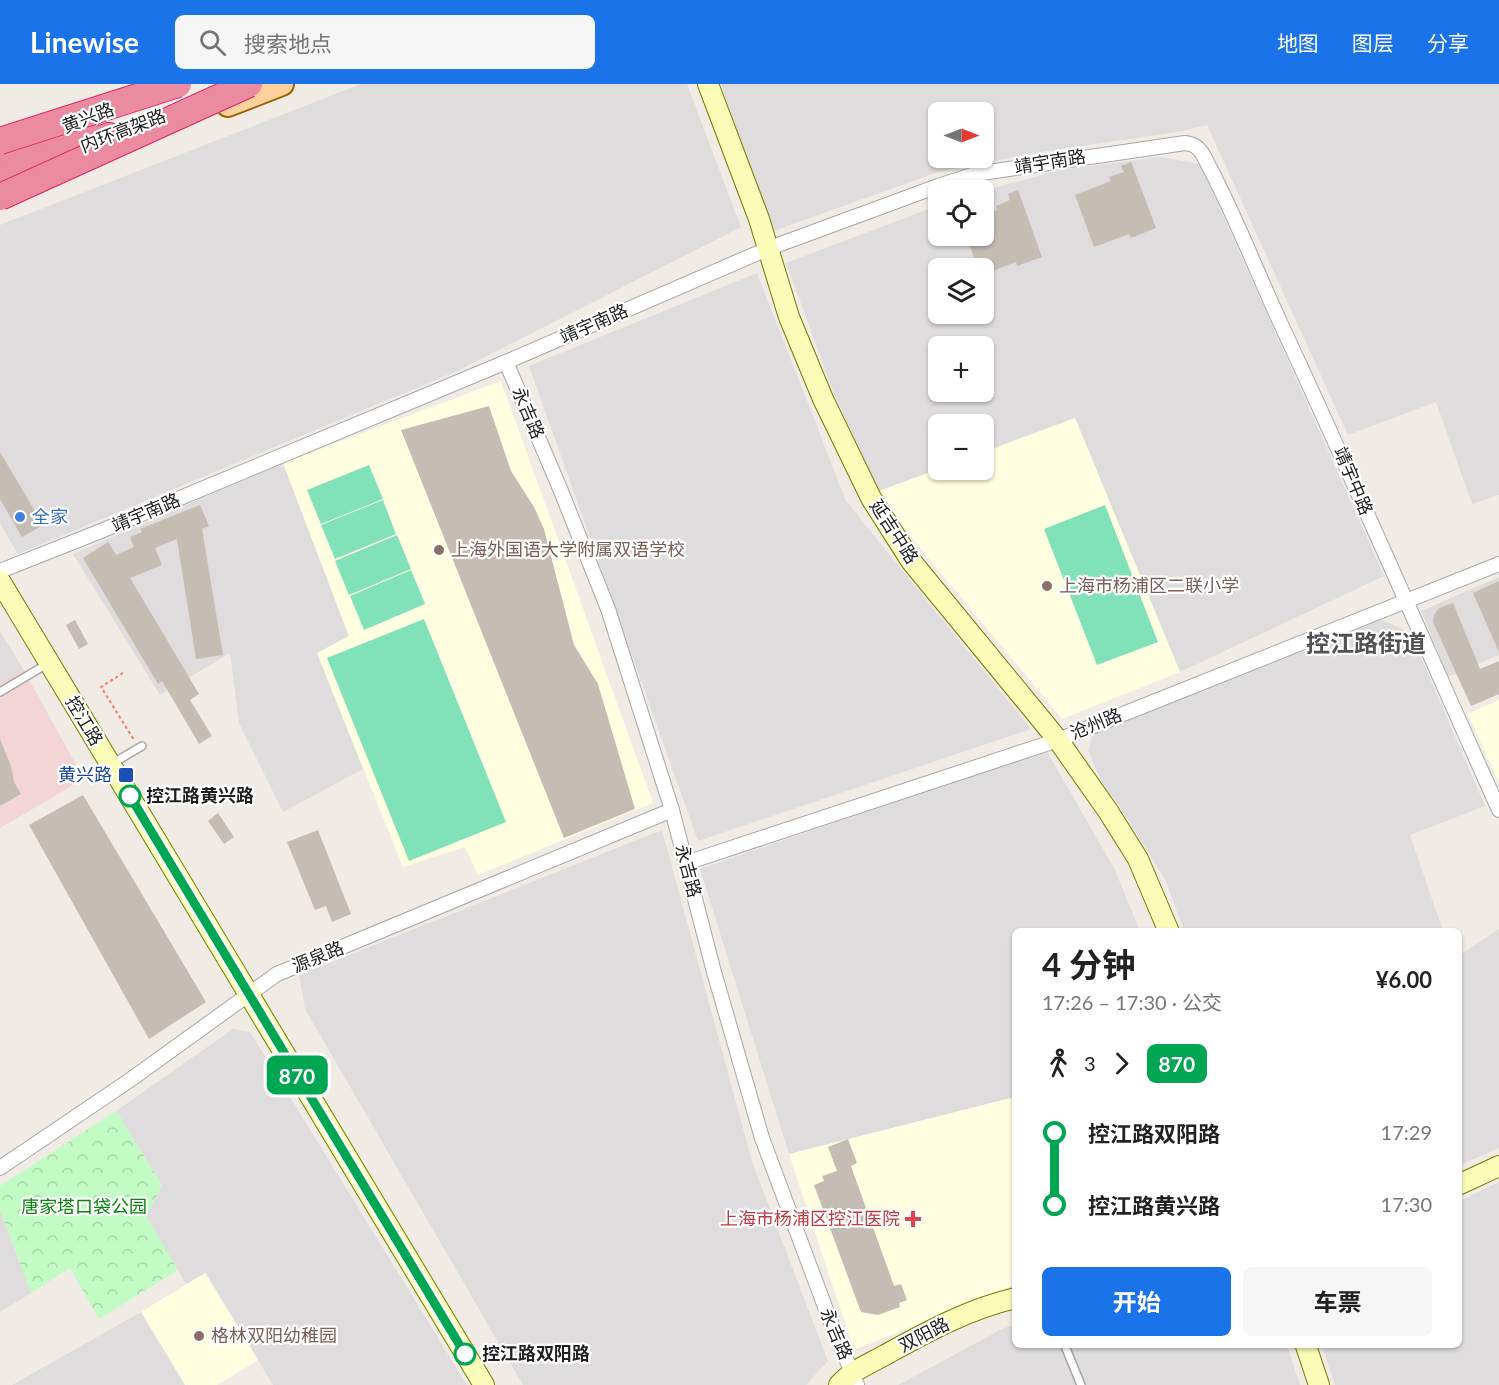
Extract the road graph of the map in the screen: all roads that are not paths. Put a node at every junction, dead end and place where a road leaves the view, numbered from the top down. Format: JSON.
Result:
{"nodes":[{"id":1,"x":178,"y":84,"type":"edge"},
{"id":2,"x":247,"y":84,"type":"edge"},
{"id":3,"x":282,"y":84,"type":"edge"},
{"id":4,"x":708,"y":84,"type":"edge"},
{"id":5,"x":0,"y":141,"type":"edge"},
{"id":6,"x":0,"y":151,"type":"edge"},
{"id":7,"x":1202,"y":153,"type":"joint"},
{"id":8,"x":0,"y":158,"type":"edge"},
{"id":9,"x":0,"y":177,"type":"edge"},
{"id":10,"x":0,"y":196,"type":"edge"},
{"id":11,"x":767,"y":249,"type":"junction"},
{"id":12,"x":506,"y":362,"type":"junction"},
{"id":13,"x":1499,"y":564,"type":"edge"},
{"id":14,"x":0,"y":571,"type":"edge"},
{"id":15,"x":0,"y":581,"type":"edge"},
{"id":16,"x":1404,"y":600,"type":"junction"},
{"id":17,"x":49,"y":663,"type":"junction"},
{"id":18,"x":0,"y":692,"type":"edge"},
{"id":19,"x":1058,"y":740,"type":"junction"},
{"id":20,"x":140,"y":747,"type":"road end"},
{"id":21,"x":111,"y":765,"type":"junction"},
{"id":22,"x":672,"y":810,"type":"junction"},
{"id":23,"x":1499,"y":810,"type":"edge"},
{"id":24,"x":686,"y":863,"type":"junction"},
{"id":25,"x":1166,"y":928,"type":"edge"},
{"id":26,"x":249,"y":995,"type":"junction"},
{"id":27,"x":1499,"y":1167,"type":"edge"},
{"id":28,"x":0,"y":1168,"type":"edge"},
{"id":29,"x":1462,"y":1183,"type":"edge"},
{"id":30,"x":1012,"y":1299,"type":"edge"},
{"id":31,"x":1066,"y":1348,"type":"edge"},
{"id":32,"x":1307,"y":1348,"type":"edge"},
{"id":33,"x":850,"y":1381,"type":"edge"},
{"id":34,"x":484,"y":1385,"type":"edge"},
{"id":35,"x":1081,"y":1385,"type":"edge"},
{"id":36,"x":1319,"y":1385,"type":"edge"}],
"edges":[{"from":1,"to":5,"type":"highway","bridge":true},
{"from":1,"to":6,"type":"main road","name":"黄兴路"},
{"from":1,"to":8,"type":"highway","name":"内环高架路","bridge":true},
{"from":2,"to":9,"type":"highway","name":"内环高架路","bridge":true},
{"from":2,"to":10,"type":"highway","bridge":true},
{"from":3,"to":10,"type":"main road"},
{"from":4,"to":11,"type":"street","name":"延吉中路"},
{"from":7,"to":11,"type":"street","name":"靖宇南路"},
{"from":7,"to":16,"type":"street","name":"靖宇中路"},
{"from":11,"to":12,"type":"street","name":"靖宇南路"},
{"from":11,"to":19,"type":"street","name":"延吉中路"},
{"from":12,"to":14,"type":"street","name":"靖宇南路"},
{"from":12,"to":22,"type":"street","name":"永吉路"},
{"from":13,"to":16,"type":"street","name":"沧州路"},
{"from":15,"to":17,"type":"street","name":"控江路"},
{"from":16,"to":19,"type":"street","name":"沧州路"},
{"from":16,"to":23,"type":"street","name":"靖宇中路"},
{"from":17,"to":18,"type":"lane"},
{"from":17,"to":21,"type":"street","name":"控江路"},
{"from":19,"to":24,"type":"street","name":"沧州路"},
{"from":19,"to":25,"type":"street","name":"延吉中路"},
{"from":20,"to":21,"type":"lane"},
{"from":21,"to":26,"type":"street","name":"控江路"},
{"from":22,"to":24,"type":"street","name":"永吉路"},
{"from":22,"to":26,"type":"street","name":"源泉路"},
{"from":24,"to":33,"type":"street","name":"永吉路"},
{"from":26,"to":28,"type":"street","name":"源泉路"},
{"from":26,"to":34,"type":"street","name":"控江路"},
{"from":27,"to":29,"type":"street"},
{"from":30,"to":33,"type":"street","name":"双阳路"},
{"from":31,"to":35,"type":"lane"},
{"from":32,"to":36,"type":"street"}]}
